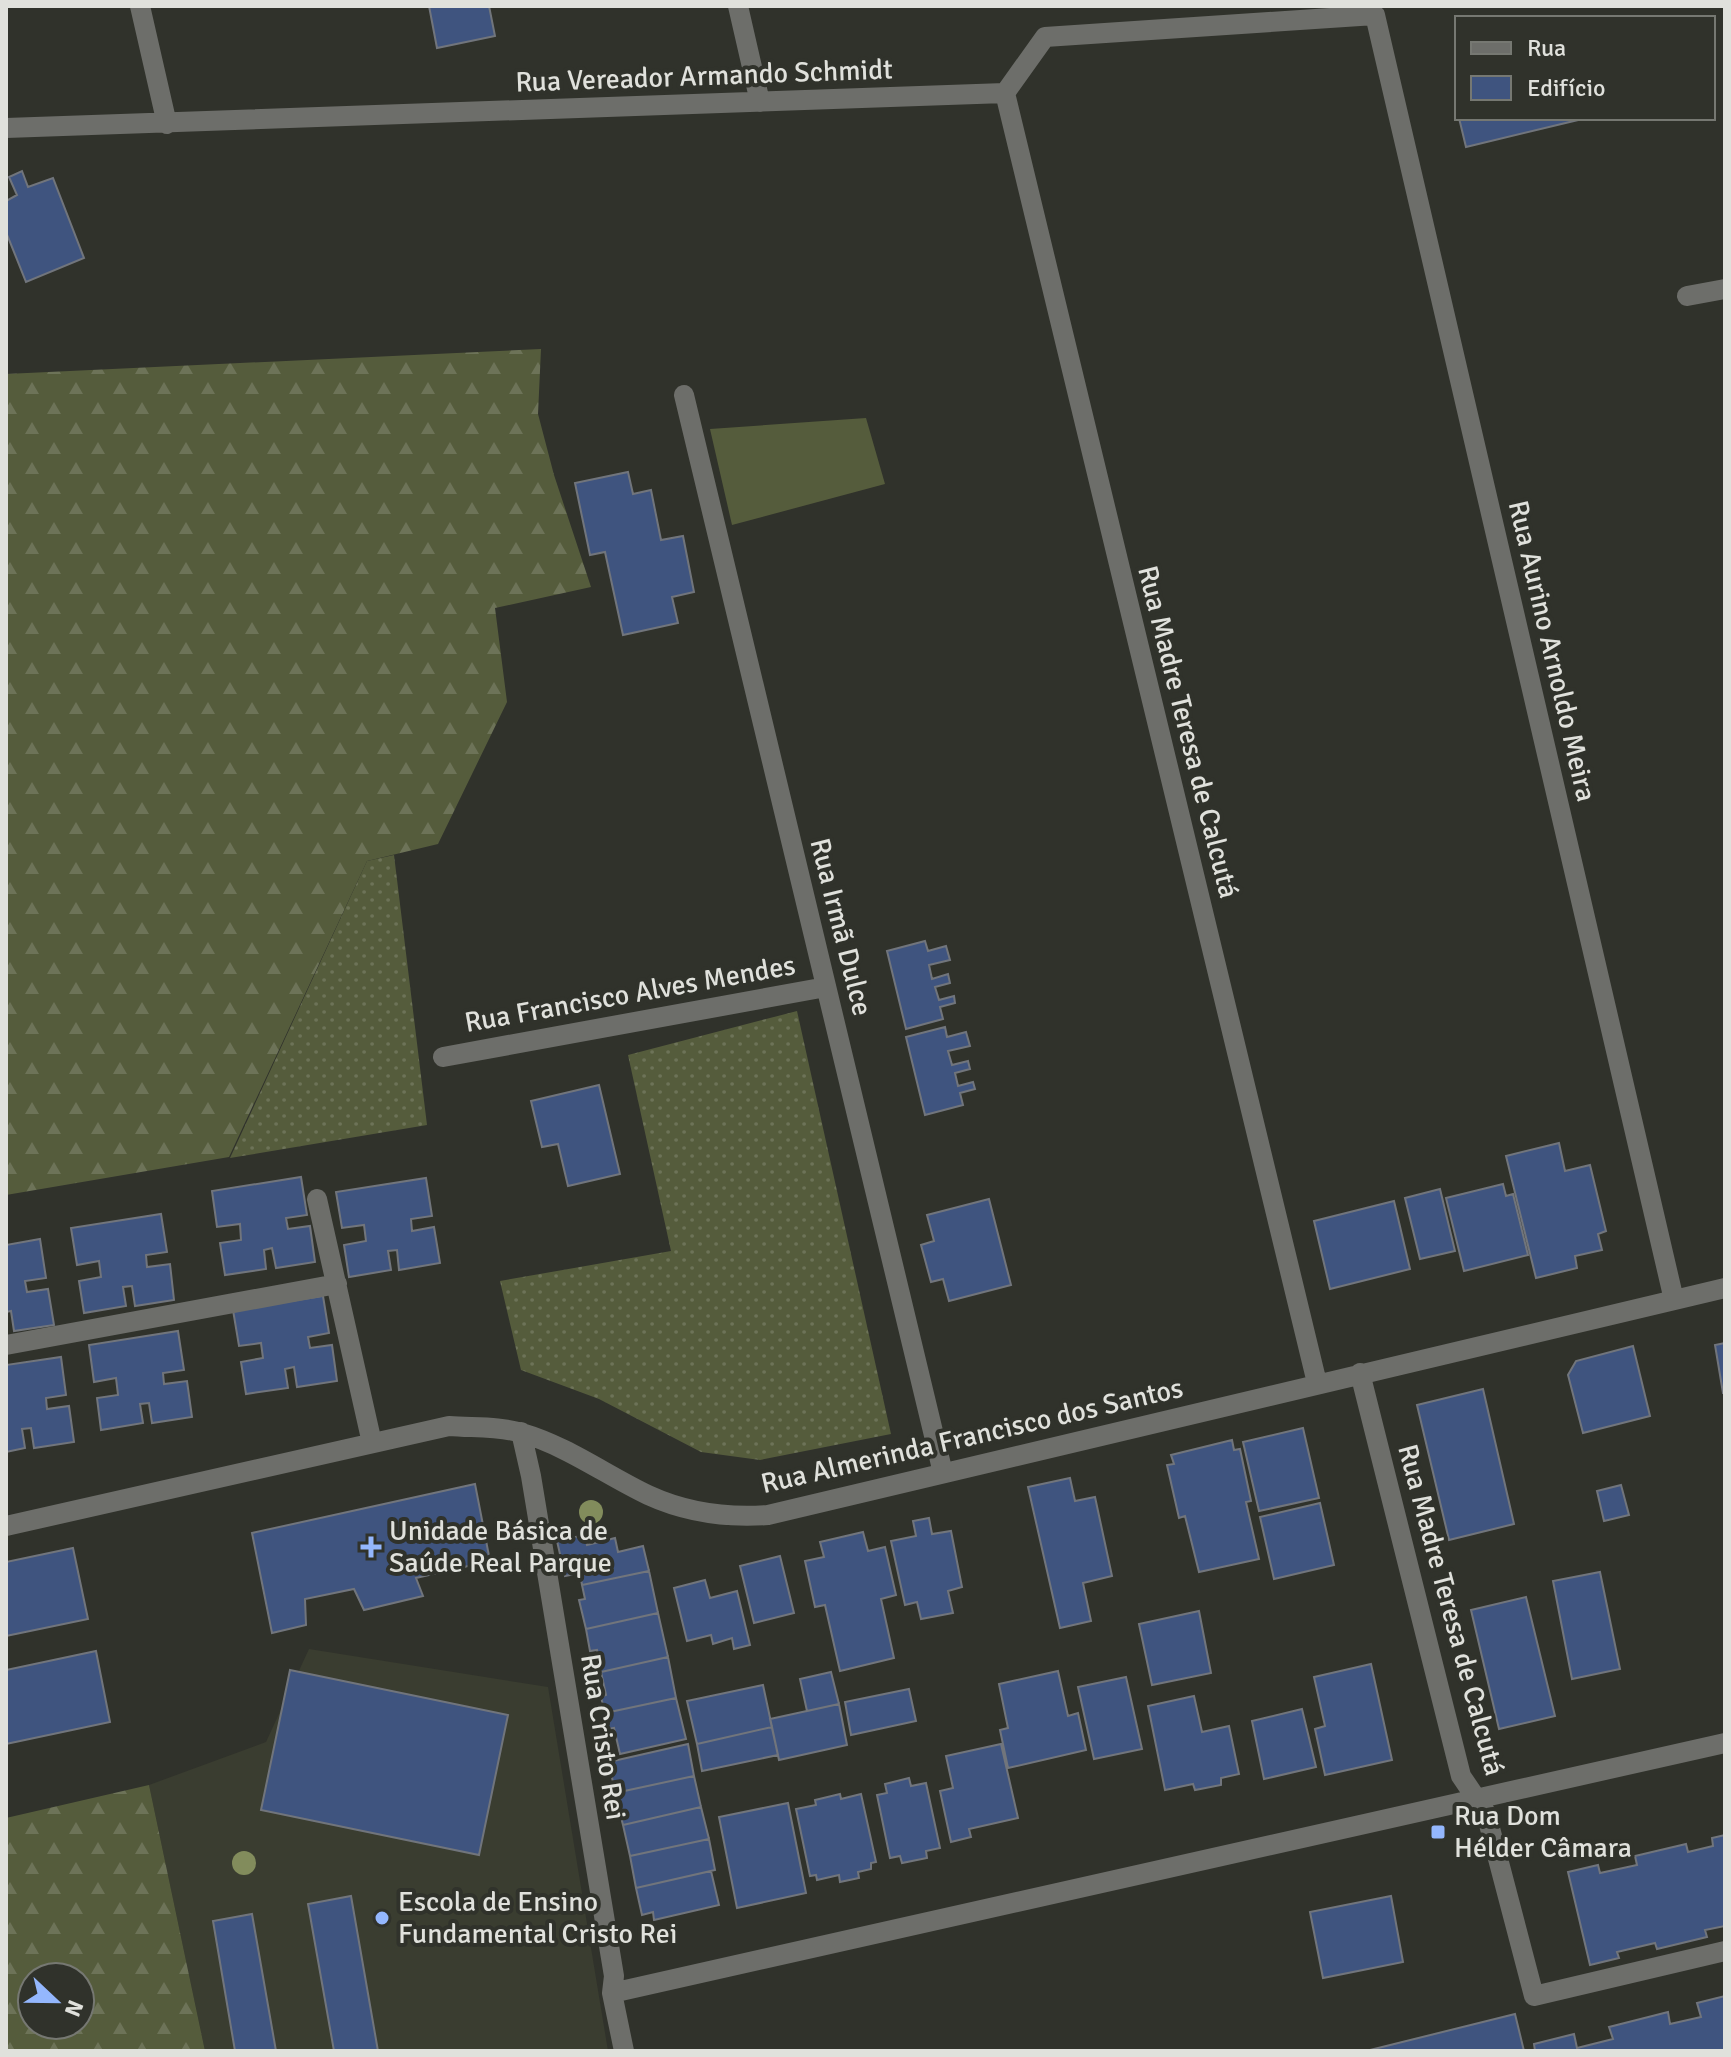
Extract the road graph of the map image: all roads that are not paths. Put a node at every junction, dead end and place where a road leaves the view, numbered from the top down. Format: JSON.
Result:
{"nodes":[{"id":1,"x":140,"y":6,"type":"edge"},
{"id":2,"x":738,"y":6,"type":"edge"},
{"id":3,"x":1005,"y":93,"type":"junction"},
{"id":4,"x":760,"y":102,"type":"junction"},
{"id":5,"x":167,"y":124,"type":"junction"},
{"id":6,"x":6,"y":128,"type":"edge"},
{"id":7,"x":1725,"y":289,"type":"edge"},
{"id":8,"x":1687,"y":296,"type":"dead end"},
{"id":9,"x":684,"y":395,"type":"dead end"},
{"id":10,"x":826,"y":987,"type":"junction"},
{"id":11,"x":443,"y":1057,"type":"dead end"},
{"id":12,"x":317,"y":1199,"type":"dead end"},
{"id":13,"x":337,"y":1284,"type":"junction"},
{"id":14,"x":1725,"y":1288,"type":"edge"},
{"id":15,"x":1674,"y":1300,"type":"junction"},
{"id":16,"x":6,"y":1345,"type":"edge"},
{"id":17,"x":1360,"y":1373,"type":"junction"},
{"id":18,"x":1317,"y":1383,"type":"junction"},
{"id":19,"x":521,"y":1432,"type":"junction"},
{"id":20,"x":372,"y":1443,"type":"junction"},
{"id":21,"x":943,"y":1473,"type":"junction"},
{"id":22,"x":6,"y":1526,"type":"edge"},
{"id":23,"x":1725,"y":1743,"type":"edge"},
{"id":24,"x":1474,"y":1799,"type":"junction"},
{"id":25,"x":1725,"y":1951,"type":"edge"},
{"id":26,"x":612,"y":1993,"type":"junction"},
{"id":27,"x":624,"y":2051,"type":"edge"}],
"edges":[{"from":1,"to":5,"type":"street"},
{"from":2,"to":4,"type":"street"},
{"from":3,"to":4,"type":"street","name":"Rua Vereador Armando Schmidt"},
{"from":3,"to":15,"type":"street","name":"Rua Aurino Arnoldo Meira"},
{"from":3,"to":18,"type":"street","name":"Rua Madre Teresa de Calcutá"},
{"from":4,"to":5,"type":"street","name":"Rua Vereador Armando Schmidt"},
{"from":5,"to":6,"type":"street","name":"Rua Vereador Armando Schmidt"},
{"from":7,"to":8,"type":"street"},
{"from":9,"to":10,"type":"street","name":"Rua Irmã Dulce"},
{"from":10,"to":11,"type":"street","name":"Rua Francisco Alves Mendes"},
{"from":10,"to":21,"type":"street","name":"Rua Irmã Dulce"},
{"from":12,"to":13,"type":"street"},
{"from":13,"to":16,"type":"street"},
{"from":13,"to":20,"type":"street"},
{"from":14,"to":15,"type":"street","name":"Rua Almerinda Francisco dos Santos"},
{"from":15,"to":17,"type":"street","name":"Rua Almerinda Francisco dos Santos"},
{"from":17,"to":18,"type":"street","name":"Rua Almerinda Francisco dos Santos"},
{"from":17,"to":24,"type":"street","name":"Rua Madre Teresa de Calcutá"},
{"from":18,"to":21,"type":"street","name":"Rua Almerinda Francisco dos Santos"},
{"from":19,"to":20,"type":"street","name":"Rua Almerinda Francisco dos Santos"},
{"from":19,"to":21,"type":"street","name":"Rua Almerinda Francisco dos Santos"},
{"from":19,"to":26,"type":"street","name":"Rua Cristo Rei"},
{"from":20,"to":22,"type":"street","name":"Rua Almerinda Francisco dos Santos"},
{"from":23,"to":24,"type":"street"},
{"from":24,"to":25,"type":"street","name":"Rua Madre Teresa de Calcutá"},
{"from":24,"to":26,"type":"street"},
{"from":26,"to":27,"type":"street","name":"Rua Cristo Rei"}]}
